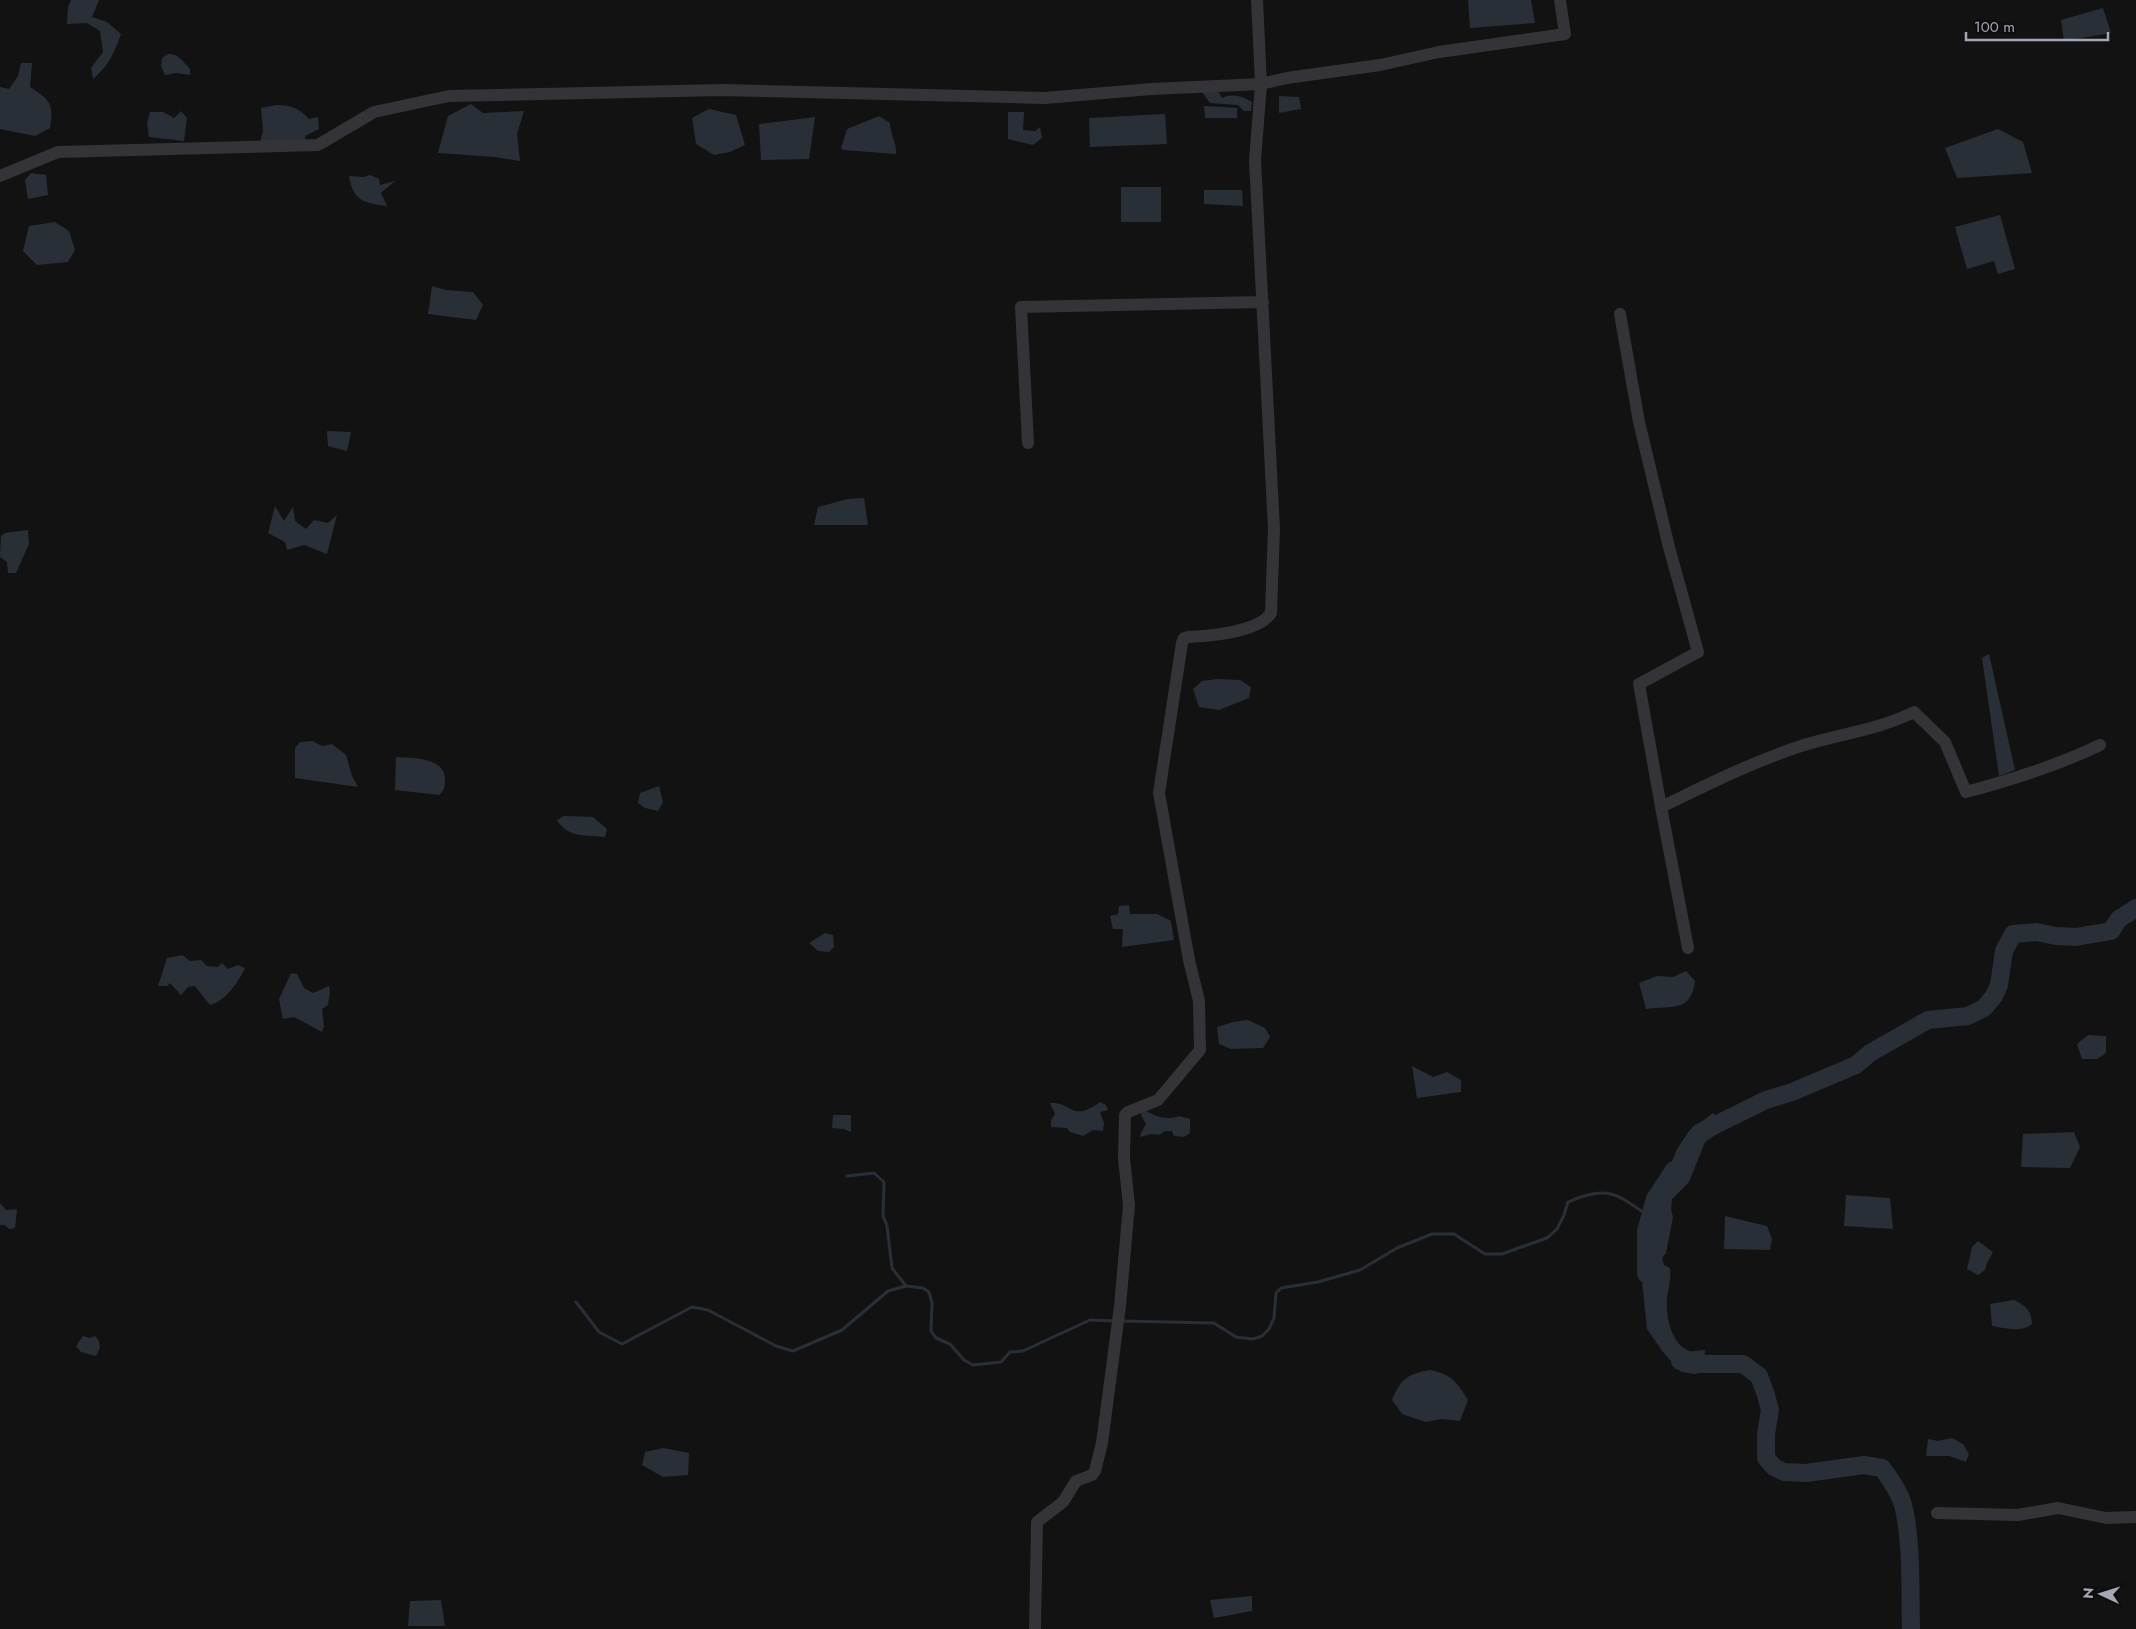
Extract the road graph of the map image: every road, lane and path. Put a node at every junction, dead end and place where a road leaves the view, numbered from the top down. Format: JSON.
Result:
{"nodes":[{"id":1,"x":1257,"y":0,"type":"edge"},
{"id":2,"x":1560,"y":0,"type":"edge"},
{"id":3,"x":1261,"y":84,"type":"junction"},
{"id":4,"x":0,"y":176,"type":"edge"},
{"id":5,"x":1263,"y":302,"type":"junction"},
{"id":6,"x":1620,"y":314,"type":"dead end"},
{"id":7,"x":1028,"y":443,"type":"dead end"},
{"id":8,"x":2100,"y":745,"type":"dead end"},
{"id":9,"x":1661,"y":807,"type":"junction"},
{"id":10,"x":1688,"y":948,"type":"dead end"},
{"id":11,"x":1937,"y":1513,"type":"dead end"},
{"id":12,"x":2136,"y":1517,"type":"edge"},
{"id":13,"x":1035,"y":1629,"type":"edge"}],
"edges":[{"from":1,"to":3,"type":"street"},
{"from":2,"to":3,"type":"street"},
{"from":3,"to":4,"type":"street"},
{"from":3,"to":5,"type":"street"},
{"from":5,"to":7,"type":"street"},
{"from":5,"to":13,"type":"street"},
{"from":6,"to":9,"type":"street"},
{"from":8,"to":9,"type":"street"},
{"from":9,"to":10,"type":"street"},
{"from":11,"to":12,"type":"street"}]}
